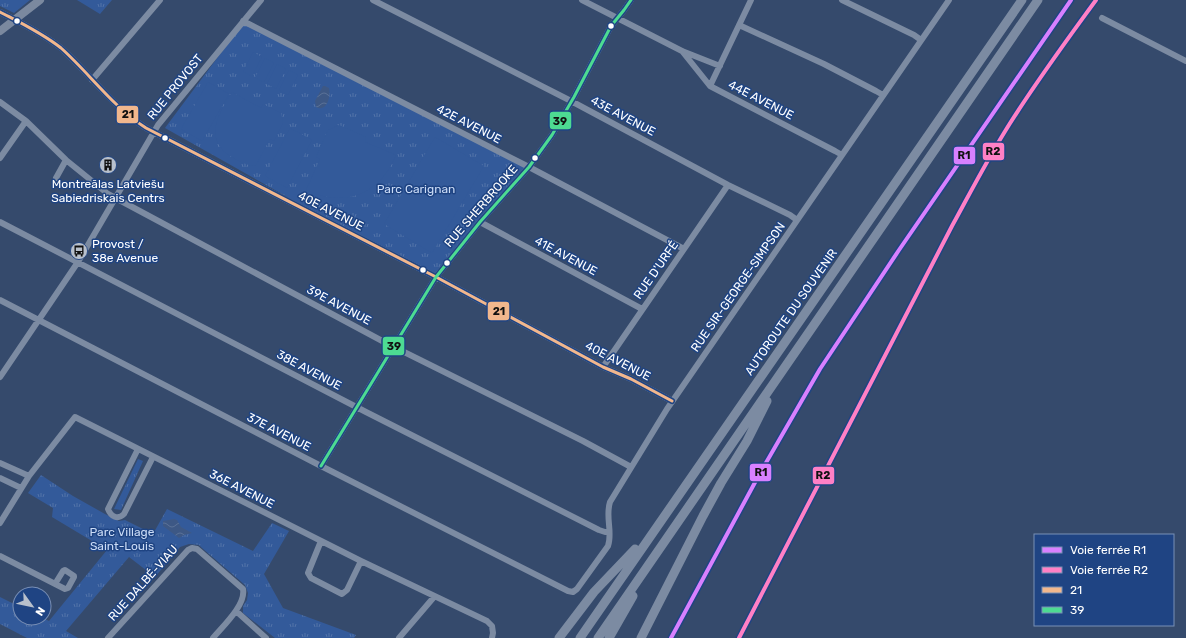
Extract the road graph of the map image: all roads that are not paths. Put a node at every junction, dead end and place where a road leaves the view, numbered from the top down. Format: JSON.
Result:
{"nodes":[{"id":1,"x":40,"y":0,"type":"edge"},
{"id":2,"x":160,"y":0,"type":"edge"},
{"id":3,"x":261,"y":0,"type":"edge"},
{"id":4,"x":373,"y":0,"type":"edge"},
{"id":5,"x":582,"y":0,"type":"edge"},
{"id":6,"x":631,"y":0,"type":"edge"},
{"id":7,"x":752,"y":0,"type":"edge"},
{"id":8,"x":842,"y":0,"type":"edge"},
{"id":9,"x":949,"y":0,"type":"edge"},
{"id":10,"x":1022,"y":0,"type":"edge"},
{"id":11,"x":1038,"y":0,"type":"edge"},
{"id":12,"x":0,"y":12,"type":"edge"},
{"id":13,"x":618,"y":18,"type":"junction"},
{"id":14,"x":1102,"y":18,"type":"dead end"},
{"id":15,"x":15,"y":20,"type":"junction"},
{"id":16,"x":243,"y":21,"type":"junction"},
{"id":17,"x":739,"y":25,"type":"junction"},
{"id":18,"x":0,"y":31,"type":"edge"},
{"id":19,"x":921,"y":40,"type":"junction"},
{"id":20,"x":682,"y":51,"type":"junction"},
{"id":21,"x":1186,"y":61,"type":"edge"},
{"id":22,"x":720,"y":66,"type":"junction"},
{"id":23,"x":92,"y":80,"type":"junction"},
{"id":24,"x":710,"y":86,"type":"junction"},
{"id":25,"x":883,"y":95,"type":"junction"},
{"id":26,"x":0,"y":102,"type":"edge"},
{"id":27,"x":571,"y":102,"type":"junction"},
{"id":28,"x":26,"y":121,"type":"junction"},
{"id":29,"x":154,"y":132,"type":"junction"},
{"id":30,"x":842,"y":155,"type":"junction"},
{"id":31,"x":0,"y":158,"type":"edge"},
{"id":32,"x":66,"y":160,"type":"junction"},
{"id":33,"x":529,"y":167,"type":"junction"},
{"id":34,"x":56,"y":178,"type":"dead end"},
{"id":35,"x":728,"y":185,"type":"junction"},
{"id":36,"x":115,"y":198,"type":"junction"},
{"id":37,"x":798,"y":220,"type":"junction"},
{"id":38,"x":0,"y":222,"type":"edge"},
{"id":39,"x":480,"y":222,"type":"junction"},
{"id":40,"x":684,"y":249,"type":"junction"},
{"id":41,"x":78,"y":262,"type":"junction"},
{"id":42,"x":436,"y":277,"type":"junction"},
{"id":43,"x":0,"y":300,"type":"edge"},
{"id":44,"x":642,"y":309,"type":"junction"},
{"id":45,"x":39,"y":320,"type":"junction"},
{"id":46,"x":394,"y":347,"type":"junction"},
{"id":47,"x":603,"y":367,"type":"junction"},
{"id":48,"x":782,"y":372,"type":"junction"},
{"id":49,"x":0,"y":377,"type":"edge"},
{"id":50,"x":672,"y":401,"type":"junction"},
{"id":51,"x":357,"y":408,"type":"junction"},
{"id":52,"x":138,"y":449,"type":"junction"},
{"id":53,"x":154,"y":457,"type":"junction"},
{"id":54,"x":0,"y":463,"type":"edge"},
{"id":55,"x":321,"y":466,"type":"junction"},
{"id":56,"x":631,"y":467,"type":"junction"},
{"id":57,"x":29,"y":476,"type":"junction"},
{"id":58,"x":0,"y":478,"type":"edge"},
{"id":59,"x":21,"y":488,"type":"junction"},
{"id":60,"x":0,"y":523,"type":"edge"},
{"id":61,"x":655,"y":528,"type":"junction"},
{"id":62,"x":609,"y":532,"type":"junction"},
{"id":63,"x":321,"y":541,"type":"junction"},
{"id":64,"x":665,"y":541,"type":"junction"},
{"id":65,"x":0,"y":556,"type":"edge"},
{"id":66,"x":361,"y":561,"type":"junction"},
{"id":67,"x":55,"y":584,"type":"dead end"},
{"id":68,"x":570,"y":592,"type":"joint"},
{"id":69,"x":434,"y":597,"type":"junction"},
{"id":70,"x":236,"y":611,"type":"junction"},
{"id":71,"x":108,"y":638,"type":"edge"},
{"id":72,"x":213,"y":638,"type":"edge"},
{"id":73,"x":266,"y":638,"type":"edge"},
{"id":74,"x":399,"y":638,"type":"edge"},
{"id":75,"x":492,"y":638,"type":"edge"},
{"id":76,"x":559,"y":638,"type":"edge"},
{"id":77,"x":580,"y":638,"type":"edge"},
{"id":78,"x":598,"y":638,"type":"edge"},
{"id":79,"x":609,"y":638,"type":"edge"},
{"id":80,"x":641,"y":638,"type":"edge"}],
"edges":[{"from":1,"to":15,"type":"main road"},
{"from":2,"to":23,"type":"street"},
{"from":3,"to":16,"type":"street","name":"RUE PROVOST"},
{"from":4,"to":27,"type":"street","name":"43E AVENUE"},
{"from":5,"to":13,"type":"street","name":"44E AVENUE"},
{"from":6,"to":13,"type":"street","name":"RUE SHERBROOKE"},
{"from":7,"to":17,"type":"street"},
{"from":8,"to":19,"type":"street"},
{"from":9,"to":19,"type":"street","name":"RUE SIR-GEORGE-SIMPSON"},
{"from":10,"to":61,"type":"highway","name":"AUTOROUTE DU SOUVENIR"},
{"from":11,"to":48,"type":"highway"},
{"from":12,"to":15,"type":"street","name":"40E AVENUE"},
{"from":13,"to":20,"type":"street","name":"44E AVENUE"},
{"from":13,"to":27,"type":"street","name":"RUE SHERBROOKE"},
{"from":14,"to":21,"type":"street"},
{"from":15,"to":18,"type":"main road"},
{"from":15,"to":23,"type":"street","name":"40E AVENUE"},
{"from":16,"to":29,"type":"street","name":"RUE PROVOST"},
{"from":16,"to":33,"type":"street","name":"42E AVENUE"},
{"from":17,"to":22,"type":"street"},
{"from":17,"to":25,"type":"street"},
{"from":19,"to":25,"type":"street","name":"RUE SIR-GEORGE-SIMPSON"},
{"from":20,"to":22,"type":"street","name":"44E AVENUE"},
{"from":20,"to":24,"type":"street","name":"44E AVENUE"},
{"from":22,"to":24,"type":"street"},
{"from":23,"to":29,"type":"street","name":"40E AVENUE"},
{"from":24,"to":30,"type":"street","name":"44E AVENUE"},
{"from":25,"to":30,"type":"street","name":"RUE SIR-GEORGE-SIMPSON"},
{"from":26,"to":28,"type":"street","name":"39E AVENUE"},
{"from":27,"to":33,"type":"street","name":"RUE SHERBROOKE"},
{"from":27,"to":35,"type":"street","name":"43E AVENUE"},
{"from":28,"to":31,"type":"street"},
{"from":28,"to":32,"type":"street","name":"39E AVENUE"},
{"from":29,"to":36,"type":"street","name":"RUE PROVOST"},
{"from":29,"to":42,"type":"street","name":"40E AVENUE"},
{"from":30,"to":37,"type":"street","name":"RUE SIR-GEORGE-SIMPSON"},
{"from":32,"to":34,"type":"street"},
{"from":32,"to":36,"type":"street","name":"39E AVENUE"},
{"from":33,"to":39,"type":"street","name":"RUE SHERBROOKE"},
{"from":33,"to":40,"type":"street","name":"42E AVENUE"},
{"from":35,"to":37,"type":"street","name":"43E AVENUE"},
{"from":35,"to":40,"type":"street","name":"RUE D'URFÉ"},
{"from":36,"to":41,"type":"street","name":"RUE PROVOST"},
{"from":36,"to":46,"type":"street","name":"39E AVENUE"},
{"from":37,"to":50,"type":"street","name":"RUE SIR-GEORGE-SIMPSON"},
{"from":38,"to":41,"type":"street","name":"38E AVENUE"},
{"from":39,"to":42,"type":"street","name":"RUE SHERBROOKE"},
{"from":39,"to":44,"type":"street","name":"41E AVENUE"},
{"from":40,"to":44,"type":"street","name":"RUE D'URFÉ"},
{"from":41,"to":45,"type":"street","name":"RUE PROVOST"},
{"from":41,"to":51,"type":"street","name":"38E AVENUE"},
{"from":42,"to":46,"type":"street","name":"RUE SHERBROOKE"},
{"from":42,"to":47,"type":"street","name":"40E AVENUE"},
{"from":43,"to":45,"type":"street","name":"37E AVENUE"},
{"from":44,"to":47,"type":"street","name":"RUE D'URFÉ"},
{"from":45,"to":49,"type":"street","name":"RUE PROVOST"},
{"from":45,"to":55,"type":"street","name":"37E AVENUE"},
{"from":46,"to":51,"type":"street","name":"RUE SHERBROOKE"},
{"from":46,"to":56,"type":"street","name":"39E AVENUE"},
{"from":47,"to":50,"type":"street","name":"40E AVENUE"},
{"from":48,"to":64,"type":"highway"},
{"from":48,"to":80,"type":"highway"},
{"from":50,"to":56,"type":"street","name":"RUE SIR-GEORGE-SIMPSON"},
{"from":51,"to":55,"type":"street","name":"RUE SHERBROOKE"},
{"from":51,"to":62,"type":"street","name":"38E AVENUE"},
{"from":52,"to":53,"type":"street","name":"36E AVENUE"},
{"from":52,"to":53,"type":"street"},
{"from":52,"to":57,"type":"street","name":"36E AVENUE"},
{"from":53,"to":63,"type":"street","name":"36E AVENUE"},
{"from":54,"to":57,"type":"street"},
{"from":55,"to":68,"type":"street","name":"37E AVENUE"},
{"from":56,"to":62,"type":"street","name":"RUE SIR-GEORGE-SIMPSON"},
{"from":57,"to":59,"type":"street","name":"36E AVENUE"},
{"from":58,"to":59,"type":"street"},
{"from":59,"to":60,"type":"street","name":"36E AVENUE"},
{"from":61,"to":76,"type":"highway"},
{"from":61,"to":77,"type":"highway","name":"AUTOROUTE DU SOUVENIR"},
{"from":62,"to":68,"type":"street","name":"RUE SIR-GEORGE-SIMPSON"},
{"from":63,"to":66,"type":"street","name":"36E AVENUE"},
{"from":63,"to":66,"type":"street"},
{"from":64,"to":78,"type":"highway"},
{"from":64,"to":79,"type":"highway"},
{"from":65,"to":67,"type":"street"},
{"from":66,"to":69,"type":"street","name":"36E AVENUE"},
{"from":69,"to":74,"type":"street"},
{"from":69,"to":75,"type":"street","name":"36E AVENUE"},
{"from":70,"to":71,"type":"street","name":"RUE DALBÉ-VIAU"},
{"from":70,"to":72,"type":"street","name":"RUE DALBÉ-VIAU"},
{"from":70,"to":73,"type":"street"}]}
